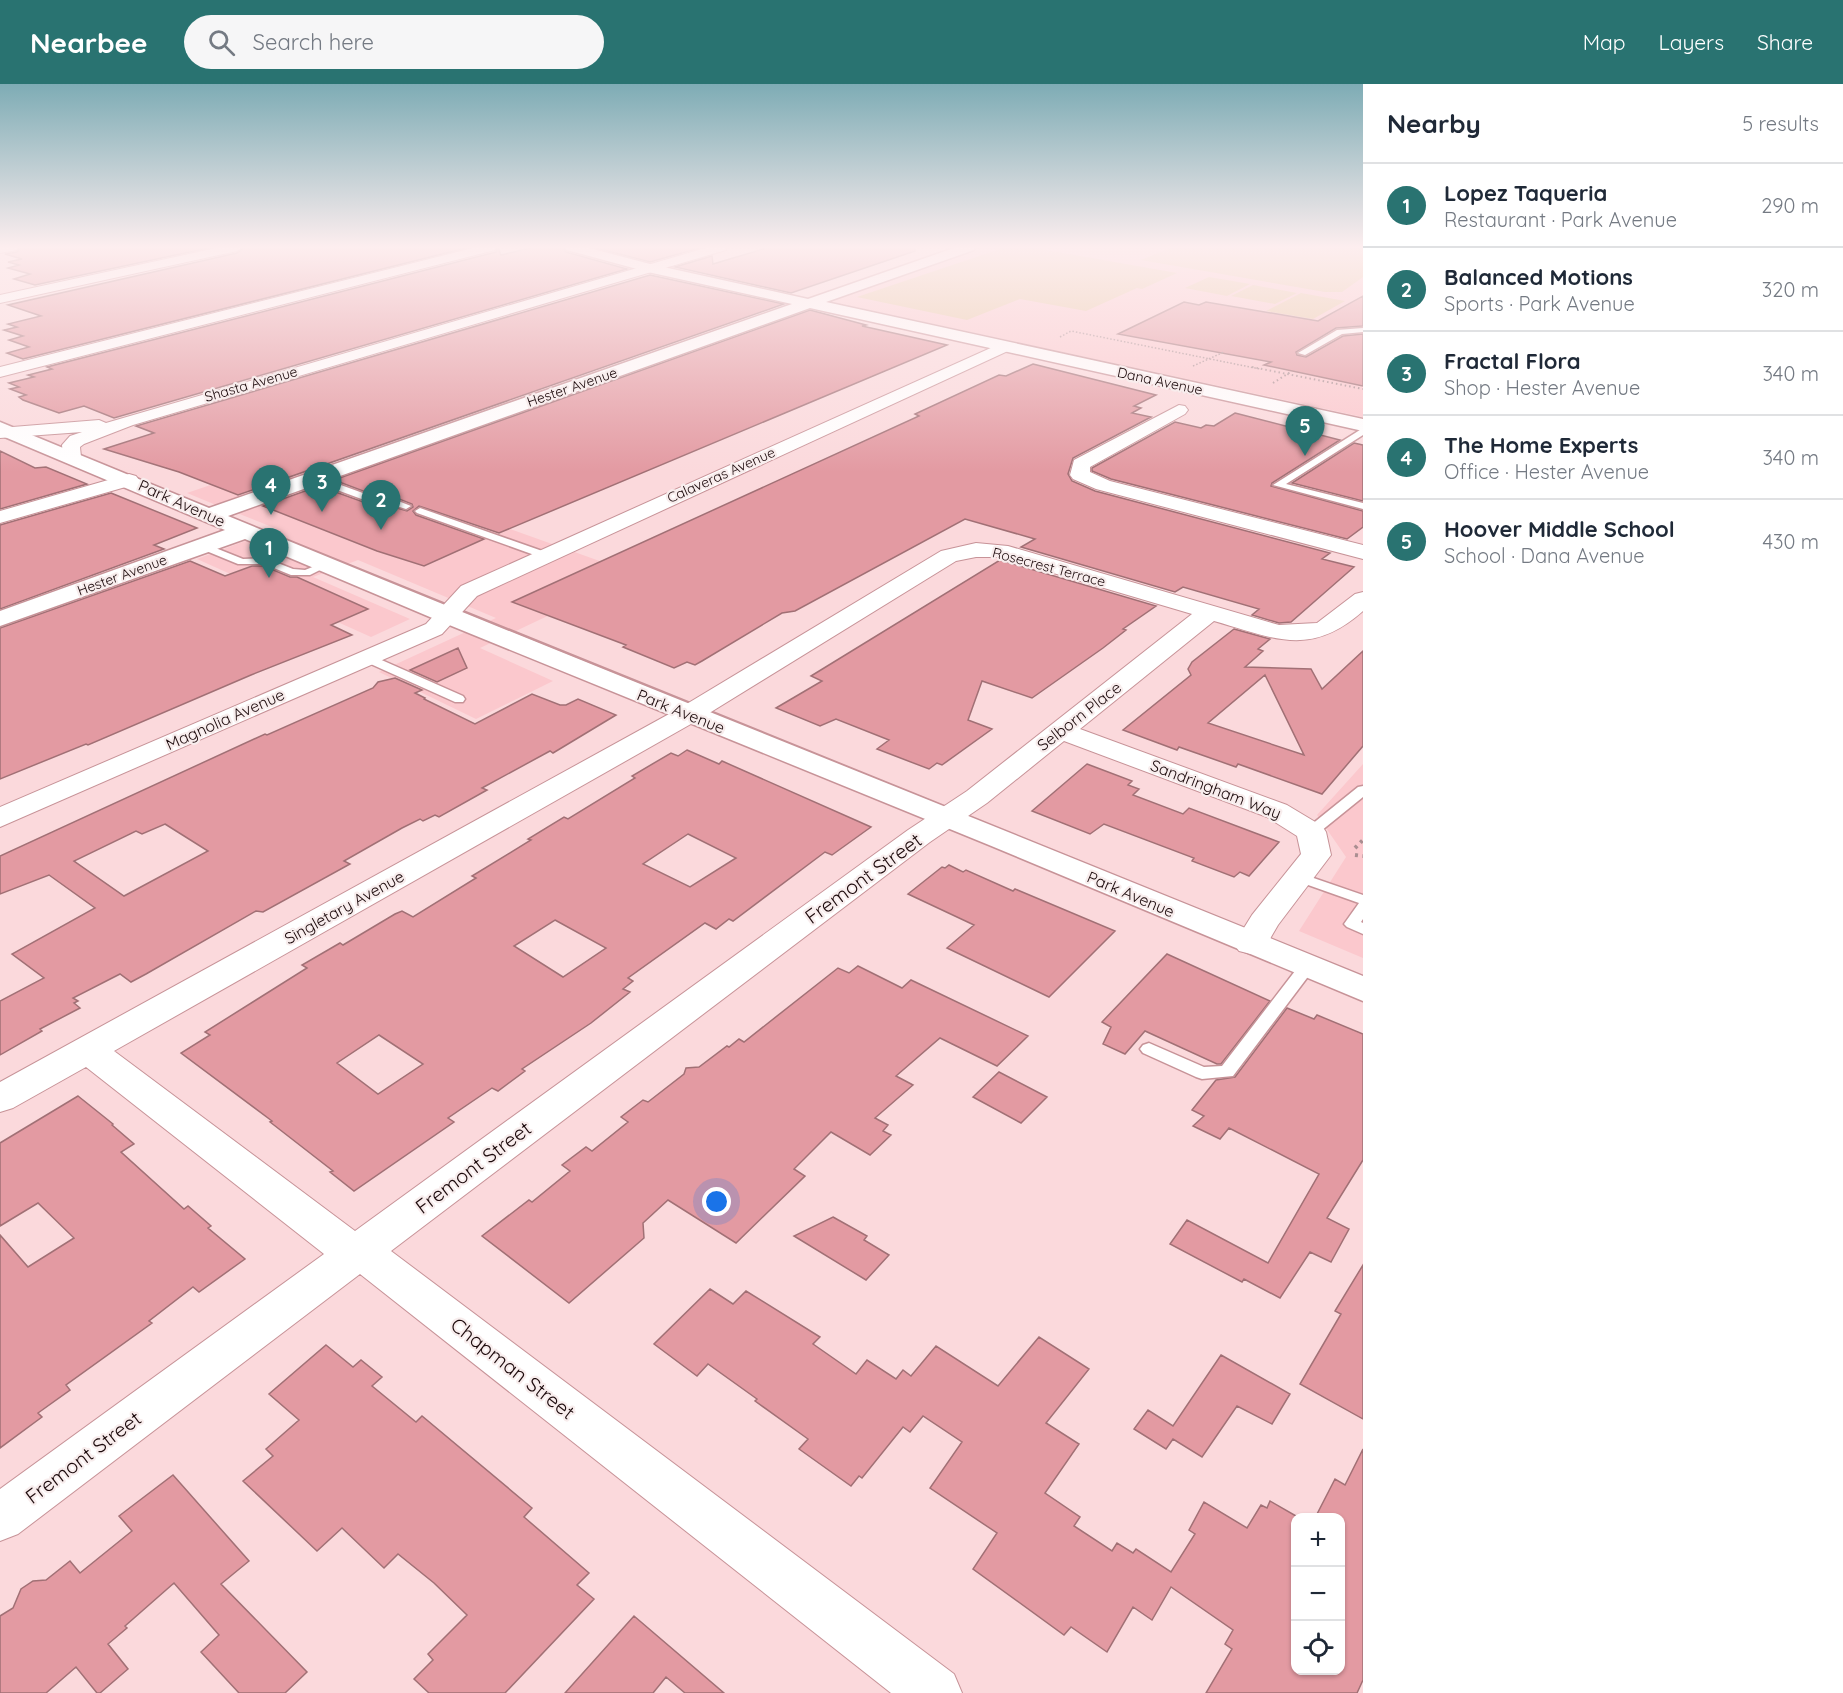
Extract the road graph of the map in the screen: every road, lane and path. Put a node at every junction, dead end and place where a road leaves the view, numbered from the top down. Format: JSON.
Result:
{"nodes":[{"id":1,"x":194,"y":322,"type":"edge"},
{"id":2,"x":463,"y":322,"type":"edge"},
{"id":3,"x":757,"y":322,"type":"edge"},
{"id":4,"x":895,"y":322,"type":"edge"},
{"id":5,"x":1363,"y":330,"type":"edge"},
{"id":6,"x":1051,"y":341,"type":"dead end"},
{"id":7,"x":1004,"y":347,"type":"junction"},
{"id":8,"x":1224,"y":352,"type":"dead end"},
{"id":9,"x":1302,"y":353,"type":"dead end"},
{"id":10,"x":1208,"y":358,"type":"junction"},
{"id":11,"x":1187,"y":370,"type":"dead end"},
{"id":12,"x":0,"y":372,"type":"edge"},
{"id":13,"x":1363,"y":389,"type":"edge"},
{"id":14,"x":1179,"y":410,"type":"dead end"},
{"id":15,"x":127,"y":420,"type":"junction"},
{"id":16,"x":1363,"y":425,"type":"edge"},
{"id":17,"x":4,"y":431,"type":"edge"},
{"id":18,"x":1363,"y":431,"type":"edge"},
{"id":19,"x":1346,"y":442,"type":"junction"},
{"id":20,"x":1363,"y":446,"type":"edge"},
{"id":21,"x":72,"y":458,"type":"junction"},
{"id":22,"x":313,"y":478,"type":"junction"},
{"id":23,"x":129,"y":480,"type":"junction"},
{"id":24,"x":406,"y":506,"type":"dead end"},
{"id":25,"x":1363,"y":506,"type":"edge"},
{"id":26,"x":420,"y":511,"type":"dead end"},
{"id":27,"x":209,"y":515,"type":"junction"},
{"id":28,"x":0,"y":517,"type":"edge"},
{"id":29,"x":244,"y":531,"type":"junction"},
{"id":30,"x":203,"y":546,"type":"junction"},
{"id":31,"x":1363,"y":552,"type":"edge"},
{"id":32,"x":544,"y":555,"type":"junction"},
{"id":33,"x":325,"y":564,"type":"junction"},
{"id":34,"x":1363,"y":599,"type":"edge"},
{"id":35,"x":1209,"y":613,"type":"junction"},
{"id":36,"x":446,"y":615,"type":"junction"},
{"id":37,"x":0,"y":620,"type":"edge"},
{"id":38,"x":368,"y":658,"type":"junction"},
{"id":39,"x":459,"y":699,"type":"dead end"},
{"id":40,"x":689,"y":714,"type":"junction"},
{"id":41,"x":1061,"y":731,"type":"junction"},
{"id":42,"x":1363,"y":790,"type":"edge"},
{"id":43,"x":0,"y":818,"type":"edge"},
{"id":44,"x":947,"y":818,"type":"junction"},
{"id":45,"x":1311,"y":832,"type":"junction"},
{"id":46,"x":1363,"y":840,"type":"edge"},
{"id":47,"x":1355,"y":848,"type":"dead end"},
{"id":48,"x":1355,"y":855,"type":"dead end"},
{"id":49,"x":1363,"y":856,"type":"edge"},
{"id":50,"x":1299,"y":877,"type":"junction"},
{"id":51,"x":1363,"y":900,"type":"edge"},
{"id":52,"x":1363,"y":907,"type":"edge"},
{"id":53,"x":1363,"y":929,"type":"edge"},
{"id":54,"x":1251,"y":944,"type":"junction"},
{"id":55,"x":1308,"y":966,"type":"junction"},
{"id":56,"x":1363,"y":989,"type":"edge"},
{"id":57,"x":1149,"y":1049,"type":"dead end"},
{"id":58,"x":88,"y":1050,"type":"junction"},
{"id":59,"x":0,"y":1099,"type":"edge"},
{"id":60,"x":359,"y":1253,"type":"junction"},
{"id":61,"x":0,"y":1518,"type":"edge"},
{"id":62,"x":935,"y":1693,"type":"edge"}],
"edges":[{"from":1,"to":12,"type":"street"},
{"from":2,"to":15,"type":"street","name":"Shasta Avenue"},
{"from":3,"to":22,"type":"street","name":"Hester Avenue"},
{"from":4,"to":7,"type":"street","name":"Dana Avenue"},
{"from":5,"to":9,"type":"lane"},
{"from":6,"to":10,"type":"path"},
{"from":7,"to":16,"type":"street","name":"Dana Avenue"},
{"from":7,"to":32,"type":"street","name":"Calaveras Avenue"},
{"from":8,"to":10,"type":"path"},
{"from":10,"to":11,"type":"path"},
{"from":10,"to":13,"type":"path"},
{"from":14,"to":31,"type":"street"},
{"from":15,"to":17,"type":"street","name":"Shasta Avenue"},
{"from":15,"to":21,"type":"street","name":"Shasta Avenue"},
{"from":17,"to":21,"type":"street","name":"Park Avenue"},
{"from":18,"to":19,"type":"lane"},
{"from":19,"to":20,"type":"lane"},
{"from":19,"to":25,"type":"lane"},
{"from":21,"to":23,"type":"street","name":"Park Avenue"},
{"from":22,"to":24,"type":"lane"},
{"from":22,"to":27,"type":"street","name":"Hester Avenue"},
{"from":23,"to":27,"type":"street","name":"Park Avenue"},
{"from":23,"to":28,"type":"street"},
{"from":26,"to":32,"type":"lane"},
{"from":27,"to":29,"type":"street","name":"Park Avenue"},
{"from":29,"to":30,"type":"street","name":"Hester Avenue"},
{"from":29,"to":33,"type":"street","name":"Park Avenue"},
{"from":30,"to":33,"type":"lane"},
{"from":30,"to":37,"type":"street","name":"Hester Avenue"},
{"from":32,"to":36,"type":"street","name":"Calaveras Avenue"},
{"from":33,"to":36,"type":"street","name":"Park Avenue"},
{"from":34,"to":35,"type":"street","name":"Rosecrest Terrace"},
{"from":35,"to":40,"type":"street","name":"Rosecrest Terrace"},
{"from":35,"to":41,"type":"street","name":"Selborn Place"},
{"from":36,"to":38,"type":"street","name":"Magnolia Avenue"},
{"from":36,"to":40,"type":"street","name":"Park Avenue"},
{"from":38,"to":39,"type":"lane"},
{"from":38,"to":43,"type":"street","name":"Magnolia Avenue"},
{"from":40,"to":44,"type":"street","name":"Park Avenue"},
{"from":40,"to":58,"type":"street","name":"Singletary Avenue"},
{"from":41,"to":44,"type":"street","name":"Selborn Place"},
{"from":41,"to":45,"type":"street","name":"Sandringham Way"},
{"from":42,"to":45,"type":"lane"},
{"from":44,"to":54,"type":"street","name":"Park Avenue"},
{"from":44,"to":60,"type":"street","name":"Fremont Street"},
{"from":45,"to":50,"type":"street"},
{"from":46,"to":47,"type":"path"},
{"from":48,"to":49,"type":"path"},
{"from":50,"to":51,"type":"lane"},
{"from":50,"to":54,"type":"street"},
{"from":52,"to":53,"type":"lane"},
{"from":54,"to":55,"type":"street","name":"Park Avenue"},
{"from":55,"to":56,"type":"street","name":"Park Avenue"},
{"from":55,"to":57,"type":"lane"},
{"from":58,"to":59,"type":"street","name":"Singletary Avenue"},
{"from":58,"to":60,"type":"street","name":"Chapman Street"},
{"from":60,"to":61,"type":"street","name":"Fremont Street"},
{"from":60,"to":62,"type":"street","name":"Chapman Street"}]}
